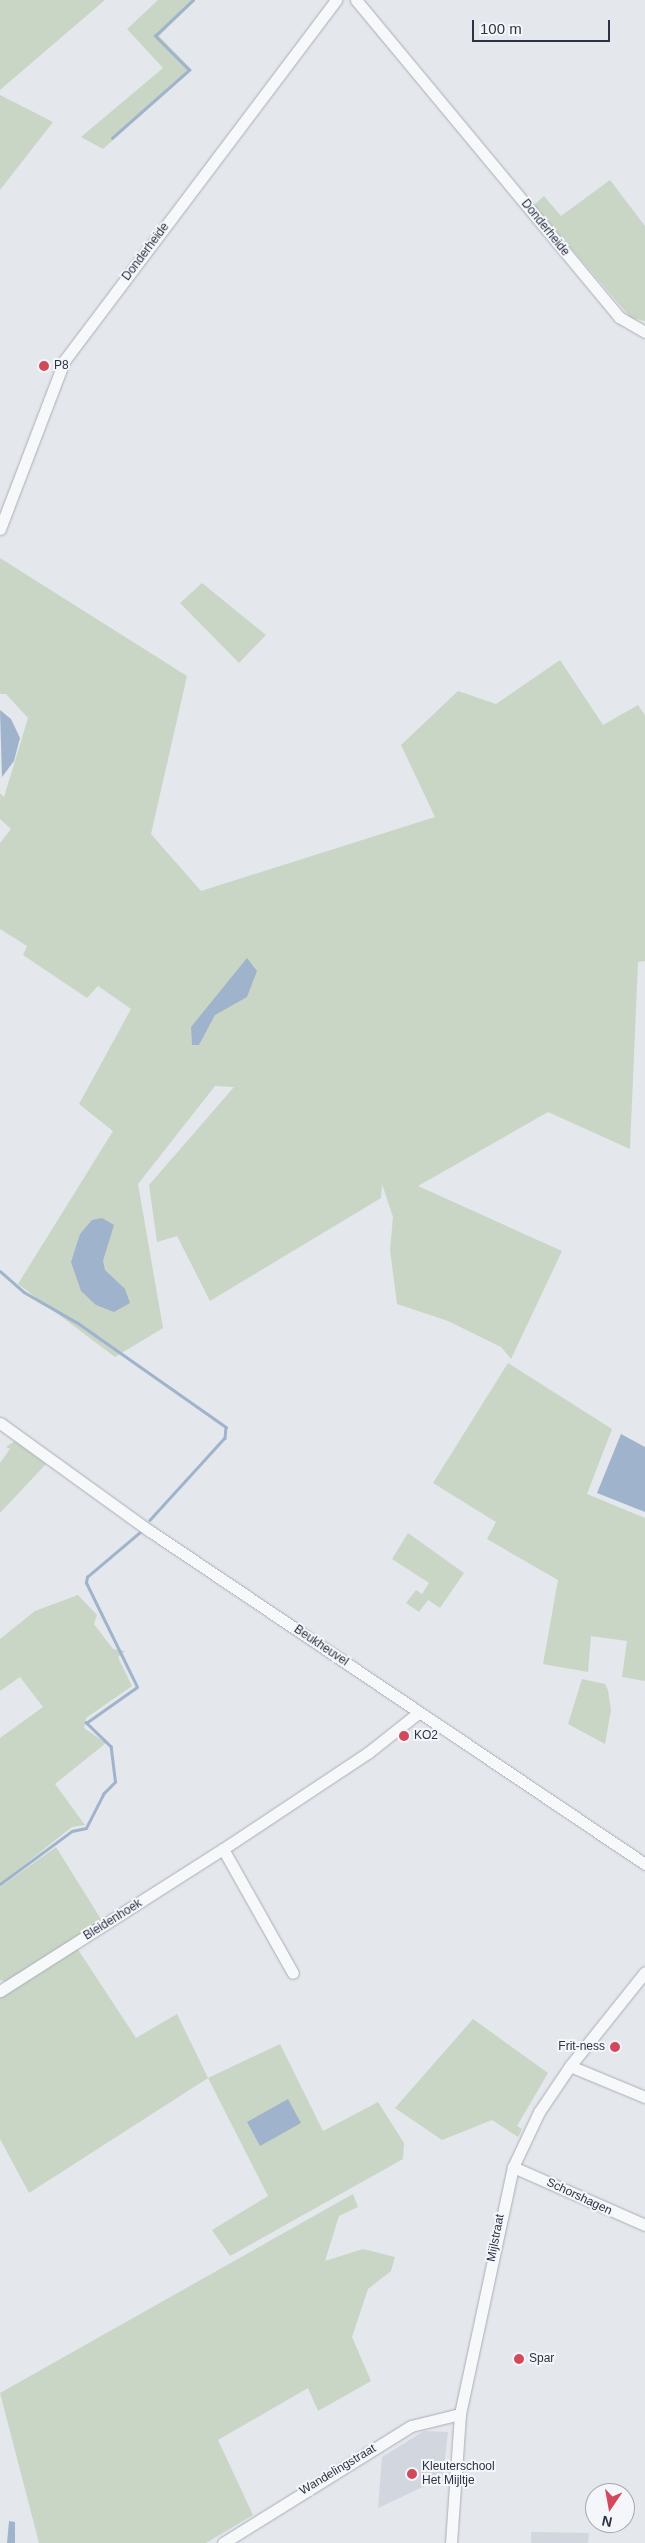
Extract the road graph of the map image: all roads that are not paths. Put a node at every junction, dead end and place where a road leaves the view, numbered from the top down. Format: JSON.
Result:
{"nodes":[{"id":1,"x":336,"y":0,"type":"edge"},
{"id":2,"x":356,"y":0,"type":"edge"},
{"id":3,"x":645,"y":332,"type":"edge"},
{"id":4,"x":0,"y":528,"type":"edge"},
{"id":5,"x":0,"y":1423,"type":"edge"},
{"id":6,"x":418,"y":1713,"type":"junction"},
{"id":7,"x":223,"y":1849,"type":"junction"},
{"id":8,"x":645,"y":1864,"type":"edge"},
{"id":9,"x":645,"y":1972,"type":"edge"},
{"id":10,"x":294,"y":1973,"type":"dead end"},
{"id":11,"x":1,"y":1988,"type":"edge"},
{"id":12,"x":570,"y":2066,"type":"junction"},
{"id":13,"x":645,"y":2097,"type":"edge"},
{"id":14,"x":513,"y":2166,"type":"junction"},
{"id":15,"x":645,"y":2225,"type":"edge"},
{"id":16,"x":460,"y":2414,"type":"junction"},
{"id":17,"x":223,"y":2543,"type":"edge"},
{"id":18,"x":451,"y":2543,"type":"edge"}],
"edges":[{"from":1,"to":4,"type":"street","name":"Donderheide"},
{"from":2,"to":3,"type":"street","name":"Donderheide"},
{"from":5,"to":6,"type":"street","name":"Beukheuvel"},
{"from":6,"to":7,"type":"street","name":"Bleidenhoek"},
{"from":6,"to":8,"type":"street","name":"Beukheuvel"},
{"from":7,"to":10,"type":"street"},
{"from":7,"to":11,"type":"street","name":"Bleidenhoek"},
{"from":9,"to":12,"type":"street","name":"Mijlstraat"},
{"from":12,"to":13,"type":"street"},
{"from":12,"to":14,"type":"street","name":"Mijlstraat"},
{"from":14,"to":15,"type":"street","name":"Schorshagen"},
{"from":14,"to":16,"type":"street","name":"Mijlstraat"},
{"from":16,"to":17,"type":"street","name":"Wandelingstraat"},
{"from":16,"to":18,"type":"street","name":"Mijlstraat"}]}
